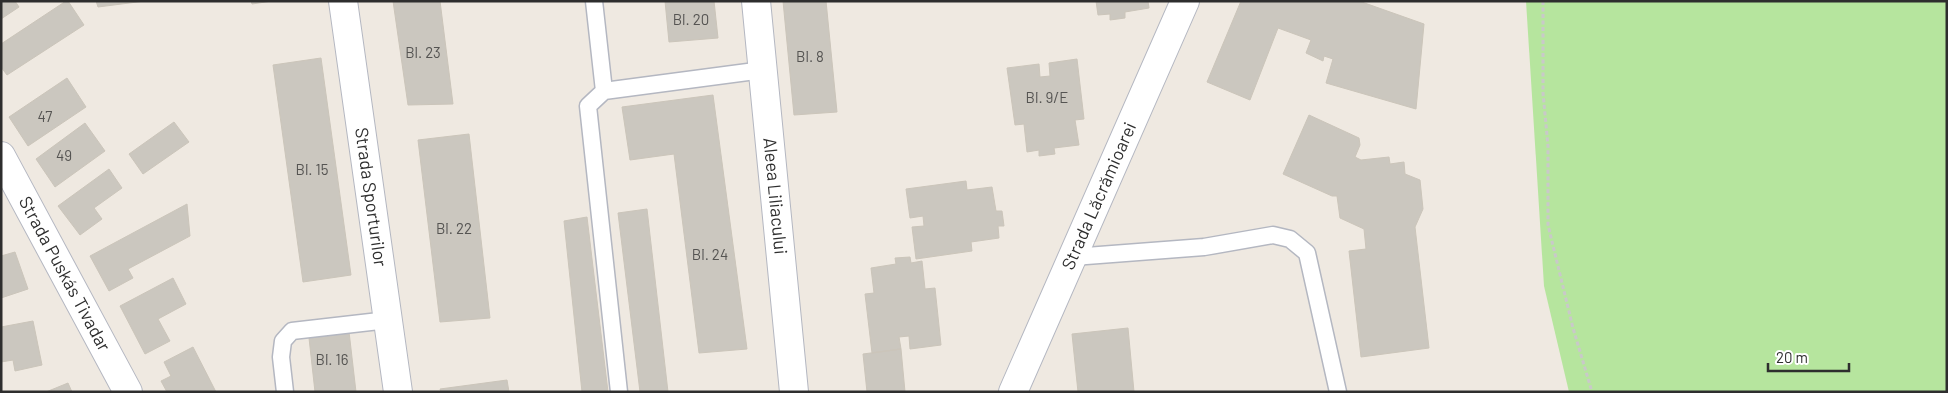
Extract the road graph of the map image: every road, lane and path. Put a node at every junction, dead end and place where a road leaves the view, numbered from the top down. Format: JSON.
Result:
{"nodes":[{"id":1,"x":343,"y":1,"type":"edge"},
{"id":2,"x":594,"y":1,"type":"edge"},
{"id":3,"x":756,"y":1,"type":"edge"},
{"id":4,"x":1184,"y":1,"type":"edge"},
{"id":5,"x":1543,"y":1,"type":"edge"},
{"id":6,"x":763,"y":70,"type":"junction"},
{"id":7,"x":604,"y":91,"type":"junction"},
{"id":8,"x":1,"y":156,"type":"edge"},
{"id":9,"x":1073,"y":258,"type":"junction"},
{"id":10,"x":388,"y":320,"type":"junction"},
{"id":11,"x":128,"y":392,"type":"edge"},
{"id":12,"x":285,"y":392,"type":"edge"},
{"id":13,"x":398,"y":392,"type":"edge"},
{"id":14,"x":619,"y":392,"type":"edge"},
{"id":15,"x":794,"y":392,"type":"edge"},
{"id":16,"x":1013,"y":392,"type":"edge"},
{"id":17,"x":1338,"y":392,"type":"edge"},
{"id":18,"x":1592,"y":392,"type":"edge"}],
"edges":[{"from":1,"to":10,"type":"street","name":"Strada Sporturilor"},
{"from":2,"to":7,"type":"lane"},
{"from":3,"to":6,"type":"street","name":"Aleea Liliacului"},
{"from":4,"to":9,"type":"street","name":"Strada Lăcrămioarei"},
{"from":5,"to":18,"type":"path"},
{"from":6,"to":7,"type":"lane"},
{"from":6,"to":15,"type":"street","name":"Aleea Liliacului"},
{"from":7,"to":14,"type":"lane"},
{"from":8,"to":11,"type":"street","name":"Strada Puskás Tivadar"},
{"from":9,"to":16,"type":"street","name":"Strada Lăcrămioarei"},
{"from":9,"to":17,"type":"lane"},
{"from":10,"to":12,"type":"lane"},
{"from":10,"to":13,"type":"street","name":"Strada Sporturilor"}]}
